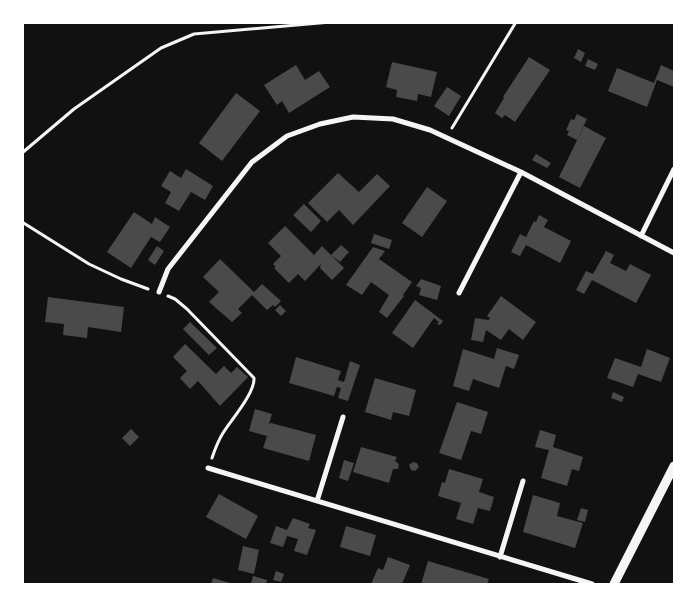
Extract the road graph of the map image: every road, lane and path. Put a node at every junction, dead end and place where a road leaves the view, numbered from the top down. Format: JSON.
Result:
{"nodes":[{"id":1,"x":331,"y":22,"type":"edge"},
{"id":2,"x":516,"y":22,"type":"edge"},
{"id":3,"x":447,"y":138,"type":"junction"},
{"id":4,"x":22,"y":153,"type":"edge"},
{"id":5,"x":674,"y":169,"type":"edge"},
{"id":6,"x":521,"y":172,"type":"junction"},
{"id":7,"x":22,"y":222,"type":"edge"},
{"id":8,"x":641,"y":236,"type":"junction"},
{"id":9,"x":674,"y":254,"type":"edge"},
{"id":10,"x":158,"y":292,"type":"junction"},
{"id":11,"x":459,"y":293,"type":"dead end"},
{"id":12,"x":343,"y":416,"type":"dead end"},
{"id":13,"x":674,"y":466,"type":"edge"},
{"id":14,"x":208,"y":468,"type":"joint"},
{"id":15,"x":523,"y":482,"type":"dead end"},
{"id":16,"x":317,"y":501,"type":"junction"},
{"id":17,"x":500,"y":557,"type":"junction"},
{"id":18,"x":592,"y":584,"type":"edge"},
{"id":19,"x":614,"y":584,"type":"edge"}],
"edges":[{"from":1,"to":4,"type":"path"},
{"from":2,"to":3,"type":"path"},
{"from":3,"to":6,"type":"street"},
{"from":3,"to":10,"type":"street"},
{"from":5,"to":8,"type":"street"},
{"from":6,"to":8,"type":"street"},
{"from":6,"to":11,"type":"street"},
{"from":7,"to":10,"type":"path"},
{"from":8,"to":9,"type":"street"},
{"from":10,"to":14,"type":"path"},
{"from":12,"to":16,"type":"street"},
{"from":13,"to":19,"type":"street"},
{"from":14,"to":16,"type":"street"},
{"from":15,"to":17,"type":"street"},
{"from":16,"to":17,"type":"street"},
{"from":17,"to":18,"type":"street"}]}
